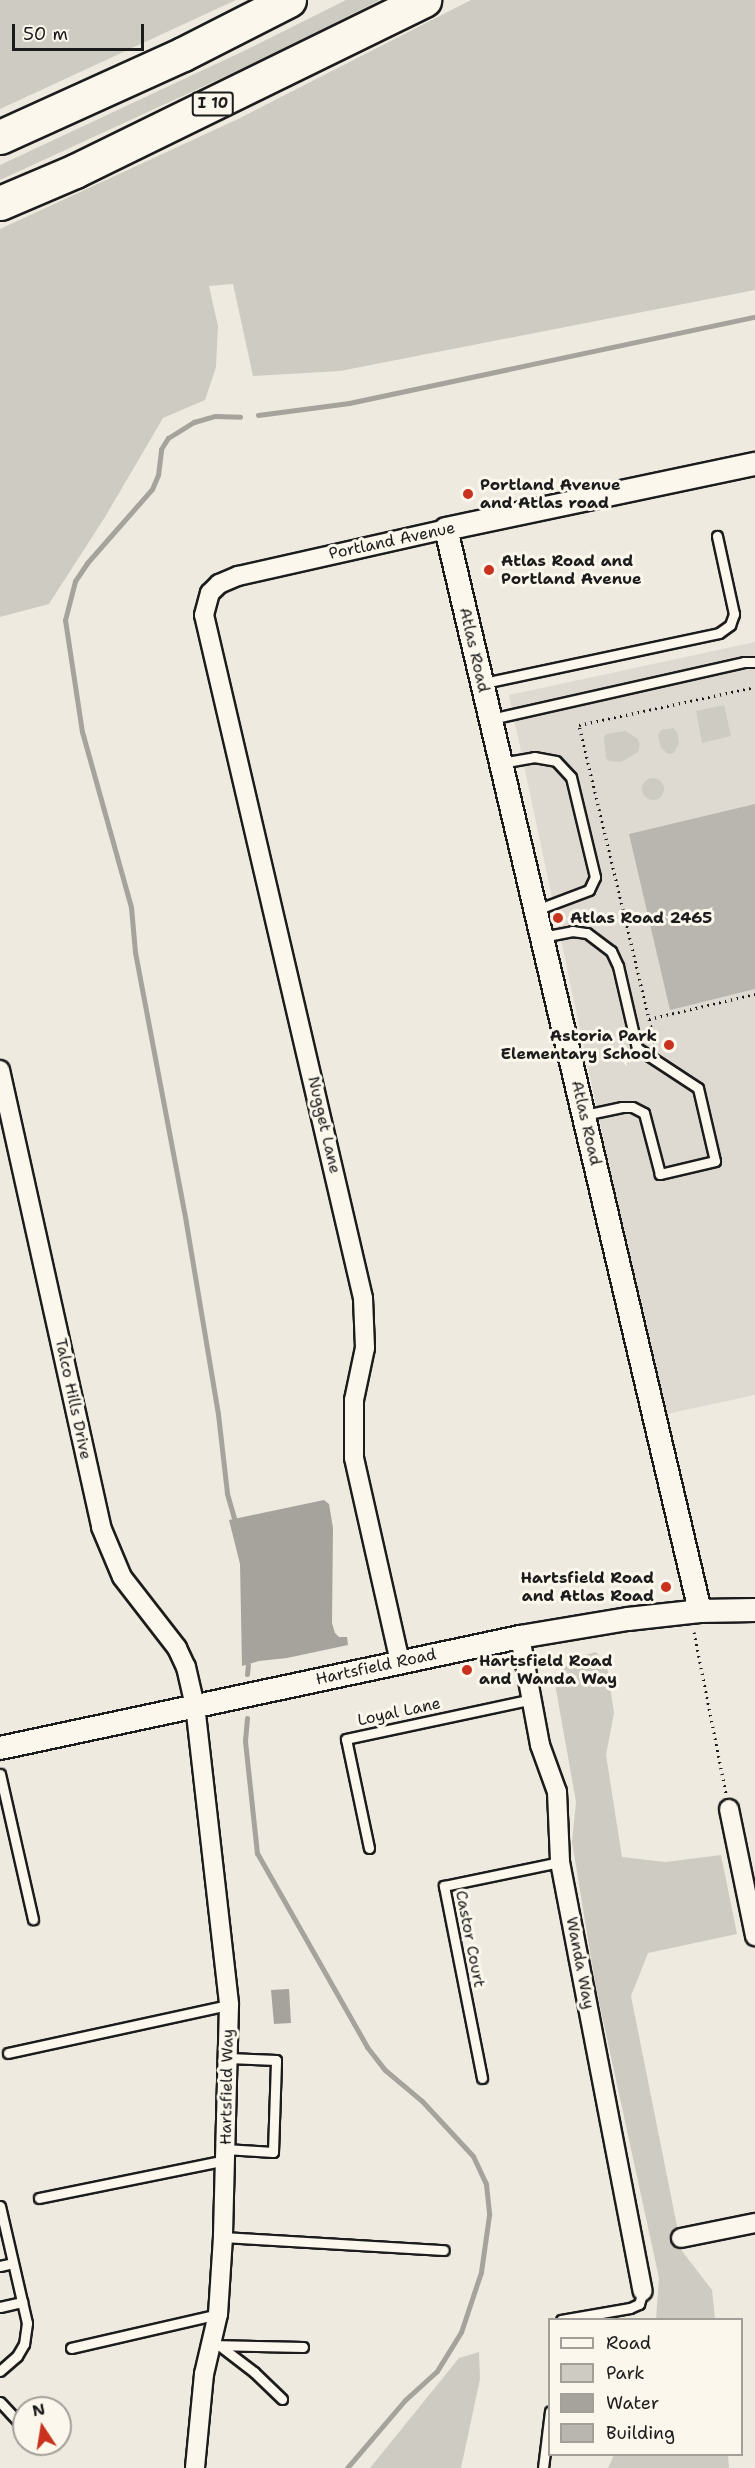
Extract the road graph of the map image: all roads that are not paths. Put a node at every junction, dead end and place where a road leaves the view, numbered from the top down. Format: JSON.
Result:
{"nodes":[{"id":1,"x":289,"y":0,"type":"edge"},
{"id":2,"x":424,"y":0,"type":"edge"},
{"id":3,"x":0,"y":137,"type":"edge"},
{"id":4,"x":0,"y":203,"type":"edge"},
{"id":5,"x":755,"y":464,"type":"edge"},
{"id":6,"x":446,"y":529,"type":"junction"},
{"id":7,"x":717,"y":536,"type":"dead end"},
{"id":8,"x":210,"y":593,"type":"joint"},
{"id":9,"x":755,"y":662,"type":"edge"},
{"id":10,"x":482,"y":683,"type":"junction"},
{"id":11,"x":491,"y":719,"type":"junction"},
{"id":12,"x":501,"y":764,"type":"junction"},
{"id":13,"x":536,"y":910,"type":"junction"},
{"id":14,"x":542,"y":938,"type":"junction"},
{"id":15,"x":0,"y":1070,"type":"edge"},
{"id":16,"x":584,"y":1115,"type":"junction"},
{"id":17,"x":755,"y":1610,"type":"edge"},
{"id":18,"x":695,"y":1611,"type":"junction"},
{"id":19,"x":519,"y":1637,"type":"junction"},
{"id":20,"x":400,"y":1662,"type":"junction"},
{"id":21,"x":532,"y":1700,"type":"junction"},
{"id":22,"x":195,"y":1706,"type":"junction"},
{"id":23,"x":0,"y":1748,"type":"edge"},
{"id":24,"x":0,"y":1774,"type":"edge"},
{"id":25,"x":729,"y":1809,"type":"road end"},
{"id":26,"x":369,"y":1848,"type":"dead end"},
{"id":27,"x":561,"y":1862,"type":"junction"},
{"id":28,"x":33,"y":1919,"type":"dead end"},
{"id":29,"x":755,"y":1936,"type":"edge"},
{"id":30,"x":229,"y":2005,"type":"junction"},
{"id":31,"x":8,"y":2053,"type":"dead end"},
{"id":32,"x":228,"y":2058,"type":"junction"},
{"id":33,"x":482,"y":2078,"type":"dead end"},
{"id":34,"x":225,"y":2155,"type":"junction"},
{"id":35,"x":39,"y":2198,"type":"dead end"},
{"id":36,"x":0,"y":2206,"type":"edge"},
{"id":37,"x":755,"y":2223,"type":"edge"},
{"id":38,"x":223,"y":2237,"type":"junction"},
{"id":39,"x":681,"y":2238,"type":"dead end"},
{"id":40,"x":444,"y":2250,"type":"dead end"},
{"id":41,"x":0,"y":2260,"type":"edge"},
{"id":42,"x":13,"y":2263,"type":"junction"},
{"id":43,"x":0,"y":2266,"type":"edge"},
{"id":44,"x":643,"y":2290,"type":"joint"},
{"id":45,"x":22,"y":2302,"type":"junction"},
{"id":46,"x":0,"y":2307,"type":"edge"},
{"id":47,"x":218,"y":2314,"type":"junction"},
{"id":48,"x":567,"y":2318,"type":"edge"},
{"id":49,"x":215,"y":2345,"type":"junction"},
{"id":50,"x":303,"y":2347,"type":"dead end"},
{"id":51,"x":71,"y":2348,"type":"dead end"},
{"id":52,"x":0,"y":2371,"type":"edge"},
{"id":53,"x":282,"y":2399,"type":"dead end"},
{"id":54,"x":0,"y":2402,"type":"edge"},
{"id":55,"x":12,"y":2415,"type":"edge"},
{"id":56,"x":548,"y":2420,"type":"edge"},
{"id":57,"x":195,"y":2468,"type":"edge"},
{"id":58,"x":543,"y":2468,"type":"edge"}],
"edges":[{"from":1,"to":3,"type":"highway"},
{"from":2,"to":4,"type":"highway","number":"I 10"},
{"from":5,"to":6,"type":"street","name":"Portland Avenue"},
{"from":6,"to":8,"type":"street","name":"Portland Avenue"},
{"from":6,"to":10,"type":"street","name":"Atlas Road"},
{"from":7,"to":10,"type":"lane"},
{"from":8,"to":20,"type":"street","name":"Nugget Lane"},
{"from":9,"to":11,"type":"lane"},
{"from":10,"to":11,"type":"street","name":"Atlas Road"},
{"from":11,"to":12,"type":"street","name":"Atlas Road"},
{"from":12,"to":13,"type":"street","name":"Atlas Road"},
{"from":12,"to":13,"type":"lane"},
{"from":13,"to":14,"type":"street","name":"Atlas Road"},
{"from":14,"to":16,"type":"street","name":"Atlas Road"},
{"from":14,"to":16,"type":"lane"},
{"from":15,"to":22,"type":"street","name":"Talco Hills Drive"},
{"from":16,"to":18,"type":"street","name":"Atlas Road"},
{"from":17,"to":18,"type":"street","name":"Hartsfield Road"},
{"from":18,"to":19,"type":"street","name":"Hartsfield Road"},
{"from":19,"to":20,"type":"street","name":"Hartsfield Road"},
{"from":19,"to":21,"type":"street","name":"Wanda Way"},
{"from":20,"to":22,"type":"street","name":"Hartsfield Road"},
{"from":21,"to":26,"type":"lane","name":"Loyal Lane"},
{"from":21,"to":27,"type":"street","name":"Wanda Way"},
{"from":22,"to":23,"type":"street","name":"Hartsfield Road"},
{"from":22,"to":30,"type":"street","name":"Hartsfield Way"},
{"from":24,"to":28,"type":"lane"},
{"from":25,"to":29,"type":"street"},
{"from":27,"to":33,"type":"lane","name":"Castor Court"},
{"from":27,"to":44,"type":"street","name":"Wanda Way"},
{"from":30,"to":31,"type":"lane"},
{"from":30,"to":32,"type":"street","name":"Hartsfield Way"},
{"from":32,"to":34,"type":"street","name":"Hartsfield Way"},
{"from":32,"to":34,"type":"lane"},
{"from":34,"to":35,"type":"lane"},
{"from":34,"to":38,"type":"street","name":"Hartsfield Way"},
{"from":36,"to":42,"type":"lane"},
{"from":37,"to":39,"type":"street"},
{"from":38,"to":40,"type":"lane"},
{"from":38,"to":47,"type":"street","name":"Hartsfield Way"},
{"from":41,"to":42,"type":"lane"},
{"from":42,"to":43,"type":"lane"},
{"from":42,"to":45,"type":"lane"},
{"from":44,"to":48,"type":"lane"},
{"from":45,"to":46,"type":"lane"},
{"from":45,"to":52,"type":"lane"},
{"from":47,"to":49,"type":"street","name":"Hartsfield Way"},
{"from":47,"to":51,"type":"lane"},
{"from":49,"to":50,"type":"lane"},
{"from":49,"to":53,"type":"lane"},
{"from":49,"to":57,"type":"street","name":"Hartsfield Way"},
{"from":54,"to":55,"type":"lane"},
{"from":56,"to":58,"type":"lane"}]}
